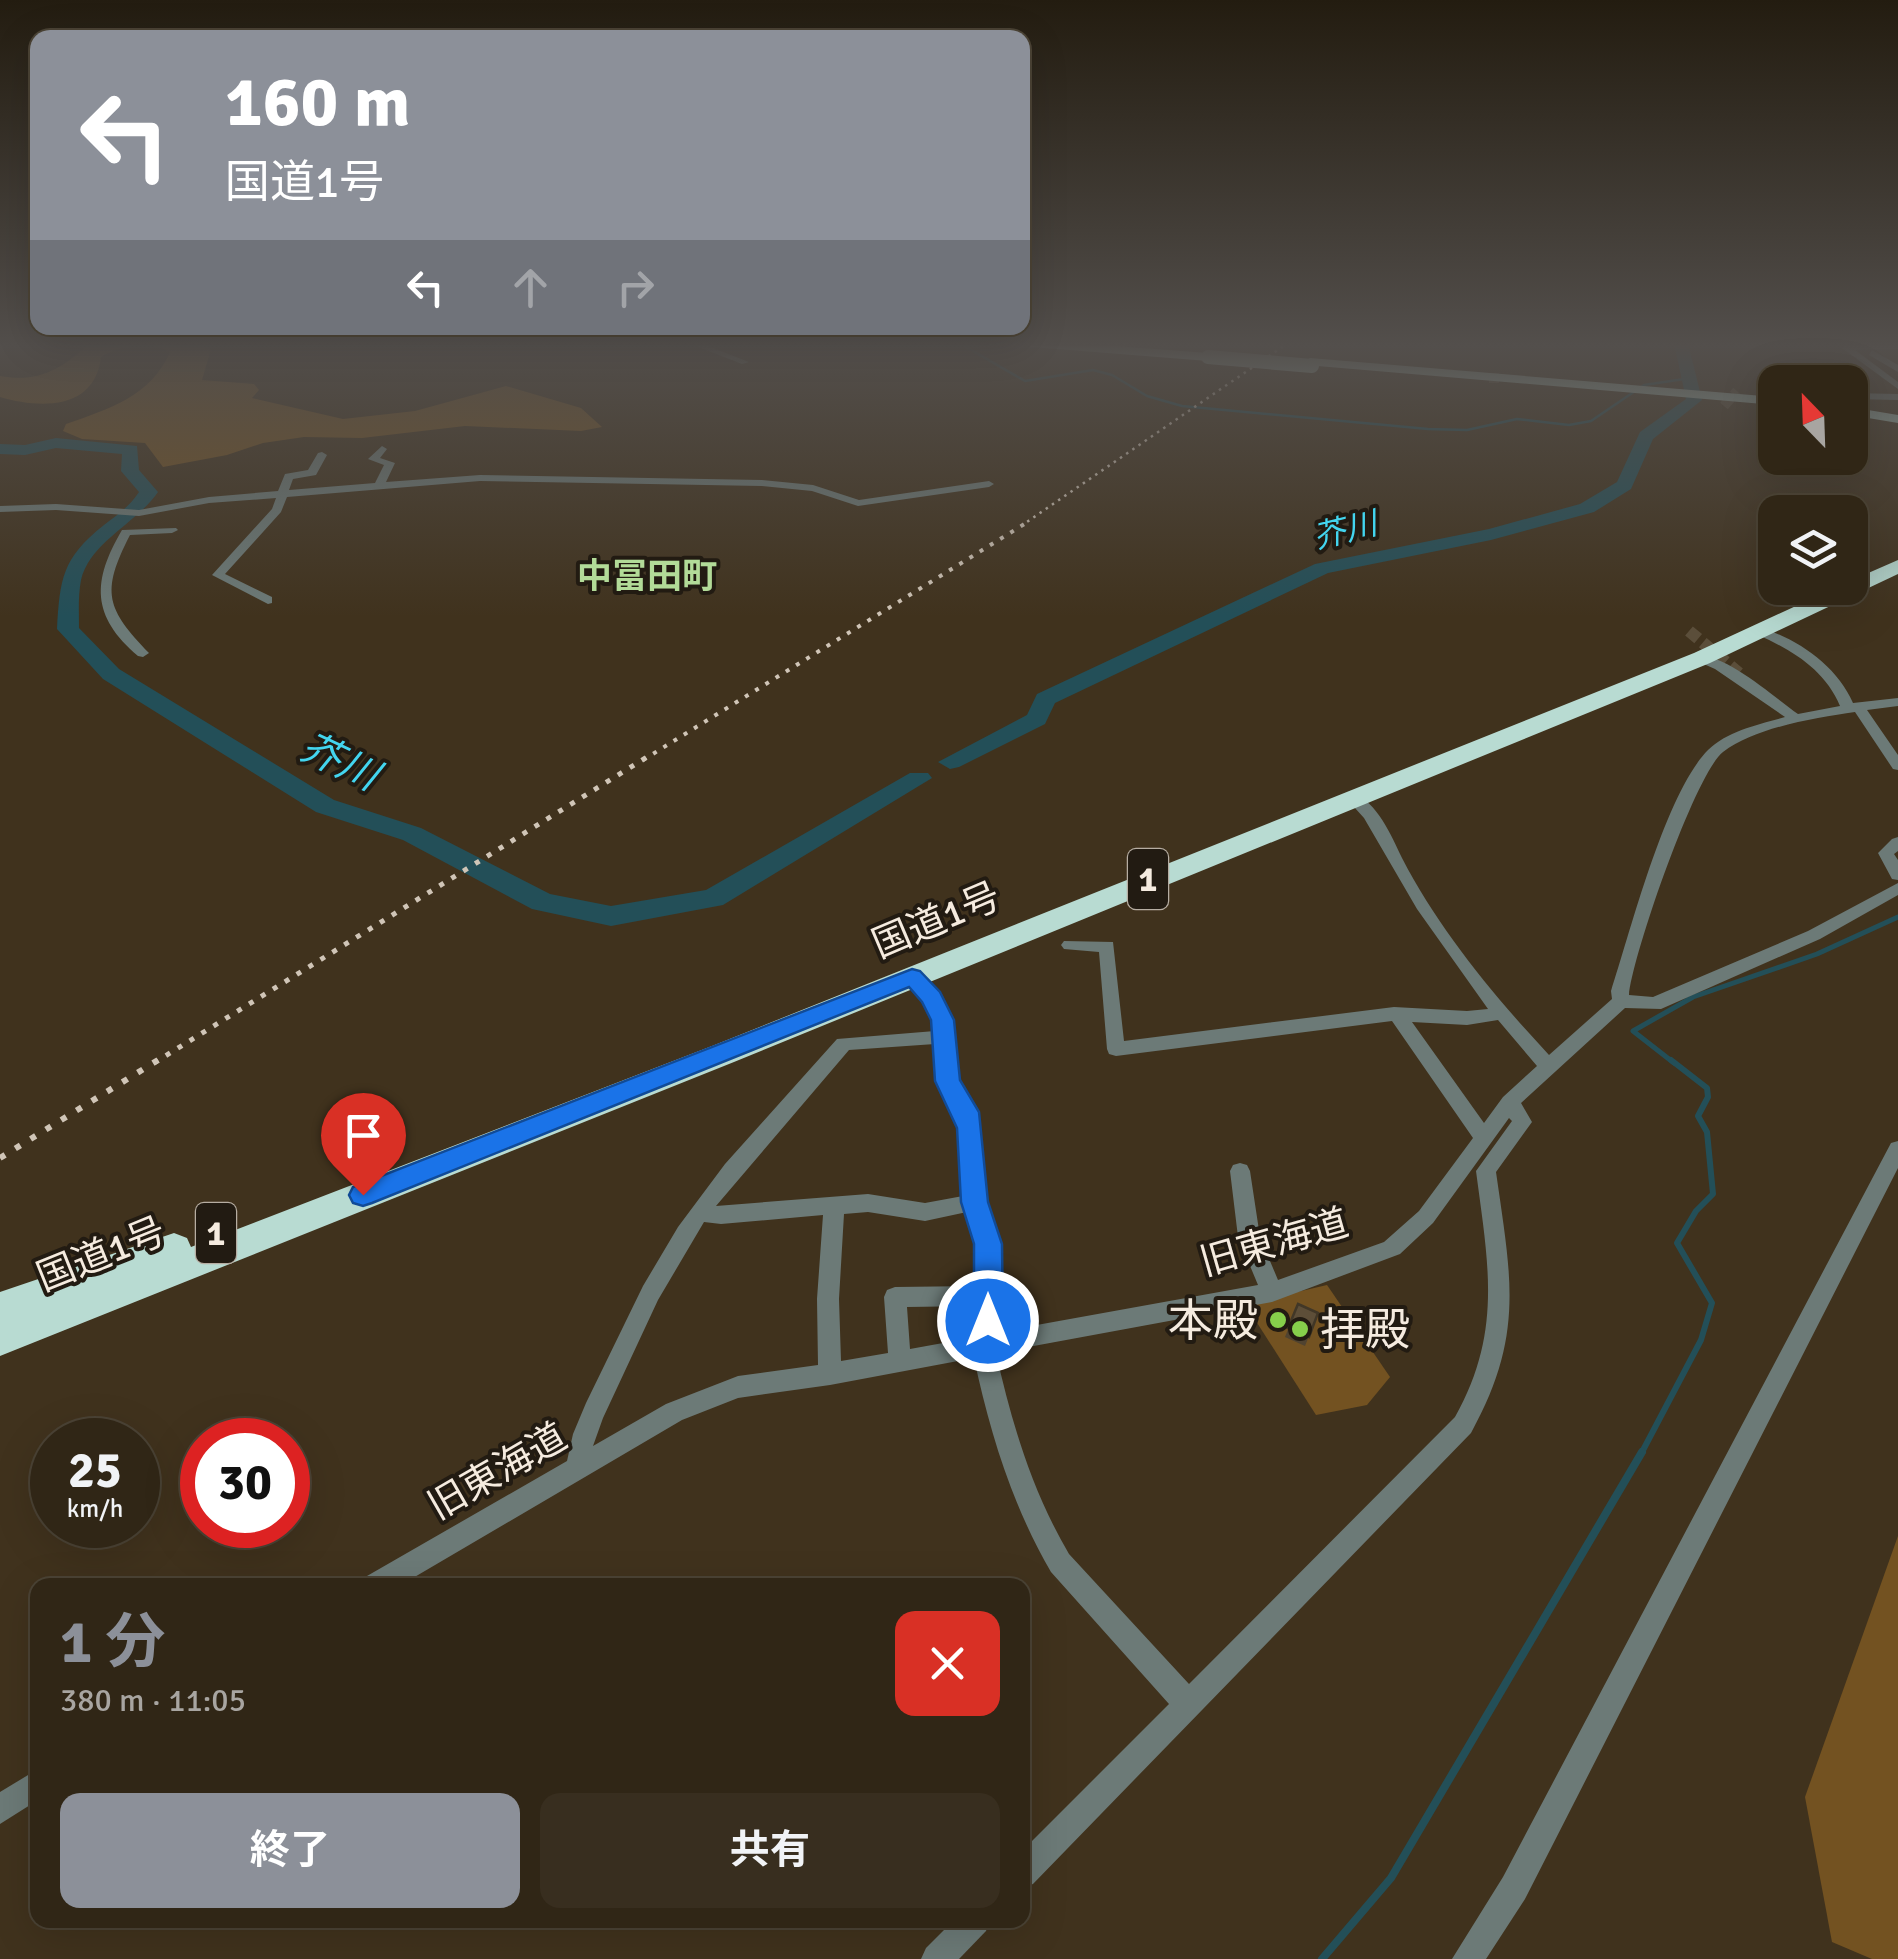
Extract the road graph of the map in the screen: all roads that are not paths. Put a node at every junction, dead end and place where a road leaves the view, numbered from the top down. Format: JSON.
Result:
{"nodes":[{"id":1,"x":382,"y":449,"type":"dead end"},
{"id":2,"x":322,"y":455,"type":"dead end"},
{"id":3,"x":290,"y":461,"type":"dead end"},
{"id":4,"x":289,"y":476,"type":"junction"},
{"id":5,"x":989,"y":484,"type":"dead end"},
{"id":6,"x":378,"y":488,"type":"junction"},
{"id":7,"x":282,"y":495,"type":"junction"},
{"id":8,"x":0,"y":509,"type":"edge"},
{"id":9,"x":133,"y":514,"type":"junction"},
{"id":10,"x":172,"y":530,"type":"dead end"},
{"id":11,"x":126,"y":532,"type":"junction"},
{"id":12,"x":1898,"y":552,"type":"edge"},
{"id":13,"x":1898,"y":566,"type":"edge"},
{"id":14,"x":1868,"y":568,"type":"edge"},
{"id":15,"x":268,"y":600,"type":"dead end"},
{"id":16,"x":1790,"y":605,"type":"edge"},
{"id":17,"x":1762,"y":632,"type":"junction"},
{"id":18,"x":143,"y":653,"type":"dead end"},
{"id":19,"x":1722,"y":660,"type":"junction"},
{"id":20,"x":1898,"y":702,"type":"edge"},
{"id":21,"x":1853,"y":707,"type":"junction"},
{"id":22,"x":1781,"y":708,"type":"junction"},
{"id":23,"x":1798,"y":720,"type":"junction"},
{"id":24,"x":1898,"y":766,"type":"edge"},
{"id":25,"x":1352,"y":798,"type":"junction"},
{"id":26,"x":1898,"y":842,"type":"edge"},
{"id":27,"x":1898,"y":875,"type":"edge"},
{"id":28,"x":1898,"y":888,"type":"edge"},
{"id":29,"x":1070,"y":945,"type":"dead end"},
{"id":30,"x":912,"y":977,"type":"junction"},
{"id":31,"x":1621,"y":1001,"type":"junction"},
{"id":32,"x":1504,"y":1013,"type":"junction"},
{"id":33,"x":1397,"y":1014,"type":"junction"},
{"id":34,"x":945,"y":1038,"type":"junction"},
{"id":35,"x":1550,"y":1068,"type":"junction"},
{"id":36,"x":1510,"y":1102,"type":"junction"},
{"id":37,"x":1484,"y":1138,"type":"junction"},
{"id":38,"x":1898,"y":1149,"type":"edge"},
{"id":39,"x":1240,"y":1170,"type":"dead end"},
{"id":40,"x":974,"y":1202,"type":"junction"},
{"id":41,"x":834,"y":1205,"type":"junction"},
{"id":42,"x":699,"y":1213,"type":"junction"},
{"id":43,"x":1272,"y":1292,"type":"junction"},
{"id":44,"x":989,"y":1296,"type":"junction"},
{"id":45,"x":0,"y":1309,"type":"edge"},
{"id":46,"x":0,"y":1338,"type":"edge"},
{"id":47,"x":985,"y":1346,"type":"junction"},
{"id":48,"x":900,"y":1361,"type":"junction"},
{"id":49,"x":830,"y":1374,"type":"junction"},
{"id":50,"x":578,"y":1470,"type":"junction"},
{"id":51,"x":388,"y":1578,"type":"edge"},
{"id":52,"x":1189,"y":1705,"type":"junction"},
{"id":53,"x":30,"y":1788,"type":"edge"},
{"id":54,"x":0,"y":1809,"type":"edge"},
{"id":55,"x":1030,"y":1865,"type":"edge"},
{"id":56,"x":968,"y":1928,"type":"edge"},
{"id":57,"x":937,"y":1959,"type":"edge"},
{"id":58,"x":1468,"y":1959,"type":"edge"}],
"edges":[{"from":1,"to":6,"type":"street"},
{"from":2,"to":4,"type":"street"},
{"from":3,"to":4,"type":"street"},
{"from":4,"to":7,"type":"street"},
{"from":5,"to":6,"type":"street"},
{"from":6,"to":7,"type":"street"},
{"from":7,"to":9,"type":"street"},
{"from":7,"to":15,"type":"street"},
{"from":8,"to":9,"type":"street"},
{"from":9,"to":11,"type":"street"},
{"from":10,"to":11,"type":"street"},
{"from":11,"to":18,"type":"street"},
{"from":12,"to":14,"type":"highway"},
{"from":13,"to":17,"type":"highway","name":"国道1号","number":"1"},
{"from":16,"to":45,"type":"highway","name":"国道1号","number":"1"},
{"from":17,"to":19,"type":"highway","name":"国道1号","number":"1"},
{"from":17,"to":21,"type":"street"},
{"from":19,"to":22,"type":"street"},
{"from":19,"to":22,"type":"street"},
{"from":19,"to":22,"type":"street"},
{"from":19,"to":25,"type":"highway","name":"国道1号","number":"1"},
{"from":20,"to":21,"type":"street"},
{"from":21,"to":23,"type":"street"},
{"from":21,"to":24,"type":"street"},
{"from":22,"to":23,"type":"street"},
{"from":23,"to":31,"type":"street"},
{"from":25,"to":30,"type":"highway","name":"国道1号","number":"1"},
{"from":25,"to":32,"type":"street"},
{"from":26,"to":27,"type":"street"},
{"from":28,"to":31,"type":"street"},
{"from":29,"to":33,"type":"street"},
{"from":30,"to":34,"type":"street"},
{"from":30,"to":46,"type":"highway","name":"国道1号","number":"1"},
{"from":31,"to":35,"type":"street","name":"旧東海道"},
{"from":32,"to":33,"type":"street"},
{"from":32,"to":35,"type":"street"},
{"from":33,"to":37,"type":"street"},
{"from":34,"to":40,"type":"street"},
{"from":34,"to":42,"type":"street"},
{"from":35,"to":36,"type":"street","name":"旧東海道"},
{"from":36,"to":37,"type":"street","name":"旧東海道"},
{"from":36,"to":52,"type":"street"},
{"from":37,"to":43,"type":"street","name":"旧東海道"},
{"from":38,"to":58,"type":"street"},
{"from":39,"to":43,"type":"street"},
{"from":40,"to":41,"type":"street"},
{"from":40,"to":44,"type":"street"},
{"from":41,"to":42,"type":"street"},
{"from":41,"to":49,"type":"street"},
{"from":42,"to":50,"type":"street"},
{"from":43,"to":47,"type":"street","name":"旧東海道"},
{"from":44,"to":47,"type":"street"},
{"from":44,"to":48,"type":"street"},
{"from":47,"to":48,"type":"street","name":"旧東海道"},
{"from":47,"to":52,"type":"street"},
{"from":48,"to":49,"type":"street","name":"旧東海道"},
{"from":49,"to":50,"type":"street","name":"旧東海道"},
{"from":50,"to":51,"type":"street","name":"旧東海道"},
{"from":52,"to":55,"type":"street"},
{"from":53,"to":54,"type":"street"},
{"from":56,"to":57,"type":"street"}]}
